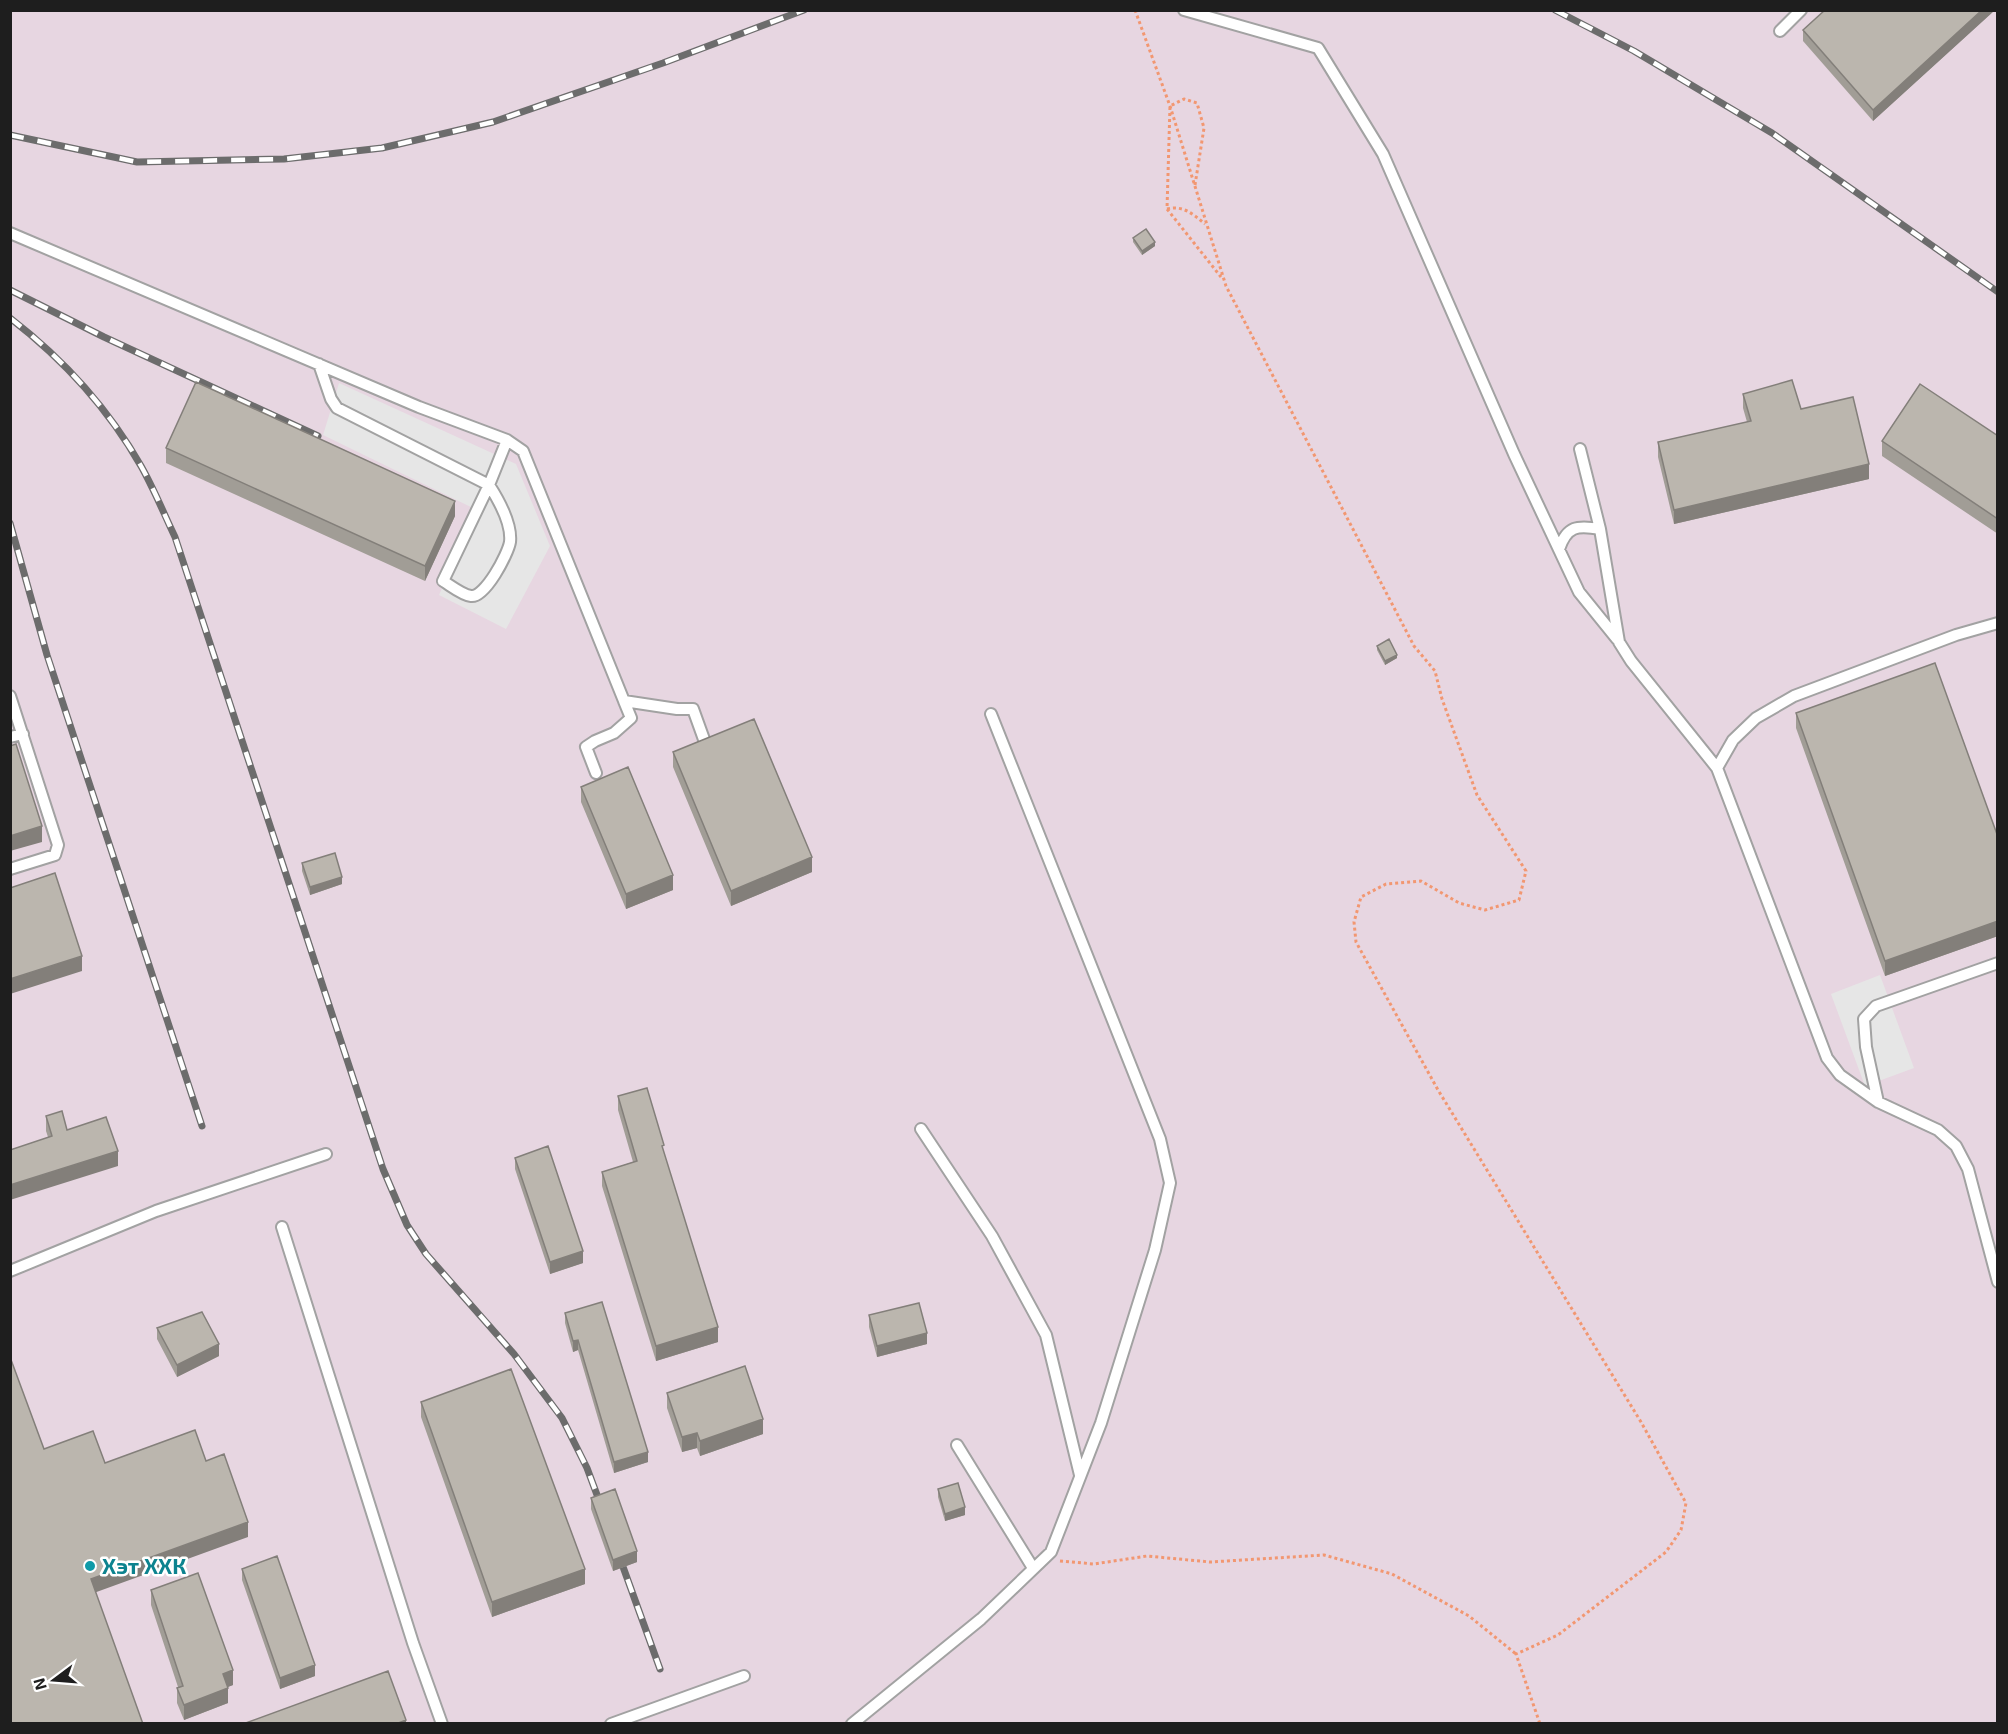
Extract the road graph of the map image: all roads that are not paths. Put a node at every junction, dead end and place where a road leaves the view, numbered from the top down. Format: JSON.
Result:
{"nodes":[{"id":1,"x":1184,"y":10,"type":"edge"},
{"id":2,"x":1801,"y":10,"type":"edge"},
{"id":3,"x":1780,"y":31,"type":"dead end"},
{"id":4,"x":10,"y":233,"type":"edge"},
{"id":5,"x":319,"y":364,"type":"junction"},
{"id":6,"x":507,"y":440,"type":"junction"},
{"id":7,"x":1580,"y":449,"type":"dead end"},
{"id":8,"x":489,"y":485,"type":"junction"},
{"id":9,"x":1600,"y":529,"type":"junction"},
{"id":10,"x":1559,"y":549,"type":"junction"},
{"id":11,"x":1998,"y":623,"type":"edge"},
{"id":12,"x":1619,"y":642,"type":"junction"},
{"id":13,"x":10,"y":696,"type":"edge"},
{"id":14,"x":624,"y":701,"type":"junction"},
{"id":15,"x":991,"y":714,"type":"dead end"},
{"id":16,"x":23,"y":734,"type":"junction"},
{"id":17,"x":10,"y":737,"type":"edge"},
{"id":18,"x":706,"y":745,"type":"edge"},
{"id":19,"x":1717,"y":768,"type":"junction"},
{"id":20,"x":596,"y":773,"type":"dead end"},
{"id":21,"x":10,"y":869,"type":"edge"},
{"id":22,"x":1998,"y":963,"type":"edge"},
{"id":23,"x":1878,"y":1102,"type":"junction"},
{"id":24,"x":921,"y":1129,"type":"dead end"},
{"id":25,"x":326,"y":1154,"type":"dead end"},
{"id":26,"x":282,"y":1227,"type":"dead end"},
{"id":27,"x":10,"y":1271,"type":"edge"},
{"id":28,"x":1998,"y":1282,"type":"edge"},
{"id":29,"x":957,"y":1445,"type":"dead end"},
{"id":30,"x":1080,"y":1476,"type":"junction"},
{"id":31,"x":1033,"y":1568,"type":"junction"},
{"id":32,"x":744,"y":1676,"type":"dead end"},
{"id":33,"x":442,"y":1724,"type":"edge"},
{"id":34,"x":612,"y":1724,"type":"edge"},
{"id":35,"x":852,"y":1724,"type":"edge"}],
"edges":[{"from":1,"to":10,"type":"lane"},
{"from":2,"to":3,"type":"lane"},
{"from":4,"to":5,"type":"lane"},
{"from":5,"to":6,"type":"lane"},
{"from":5,"to":8,"type":"lane"},
{"from":6,"to":8,"type":"lane"},
{"from":6,"to":14,"type":"lane"},
{"from":7,"to":9,"type":"lane"},
{"from":8,"to":8,"type":"lane"},
{"from":9,"to":10,"type":"lane"},
{"from":9,"to":12,"type":"lane"},
{"from":10,"to":12,"type":"lane"},
{"from":11,"to":19,"type":"lane"},
{"from":12,"to":19,"type":"lane"},
{"from":13,"to":16,"type":"lane"},
{"from":14,"to":18,"type":"lane"},
{"from":14,"to":20,"type":"lane"},
{"from":15,"to":30,"type":"lane"},
{"from":16,"to":17,"type":"lane"},
{"from":16,"to":21,"type":"lane"},
{"from":19,"to":23,"type":"lane"},
{"from":22,"to":23,"type":"lane"},
{"from":23,"to":28,"type":"lane"},
{"from":24,"to":30,"type":"lane"},
{"from":25,"to":27,"type":"lane"},
{"from":26,"to":33,"type":"lane"},
{"from":29,"to":31,"type":"lane"},
{"from":30,"to":31,"type":"lane"},
{"from":31,"to":35,"type":"lane"},
{"from":32,"to":34,"type":"lane"}]}
